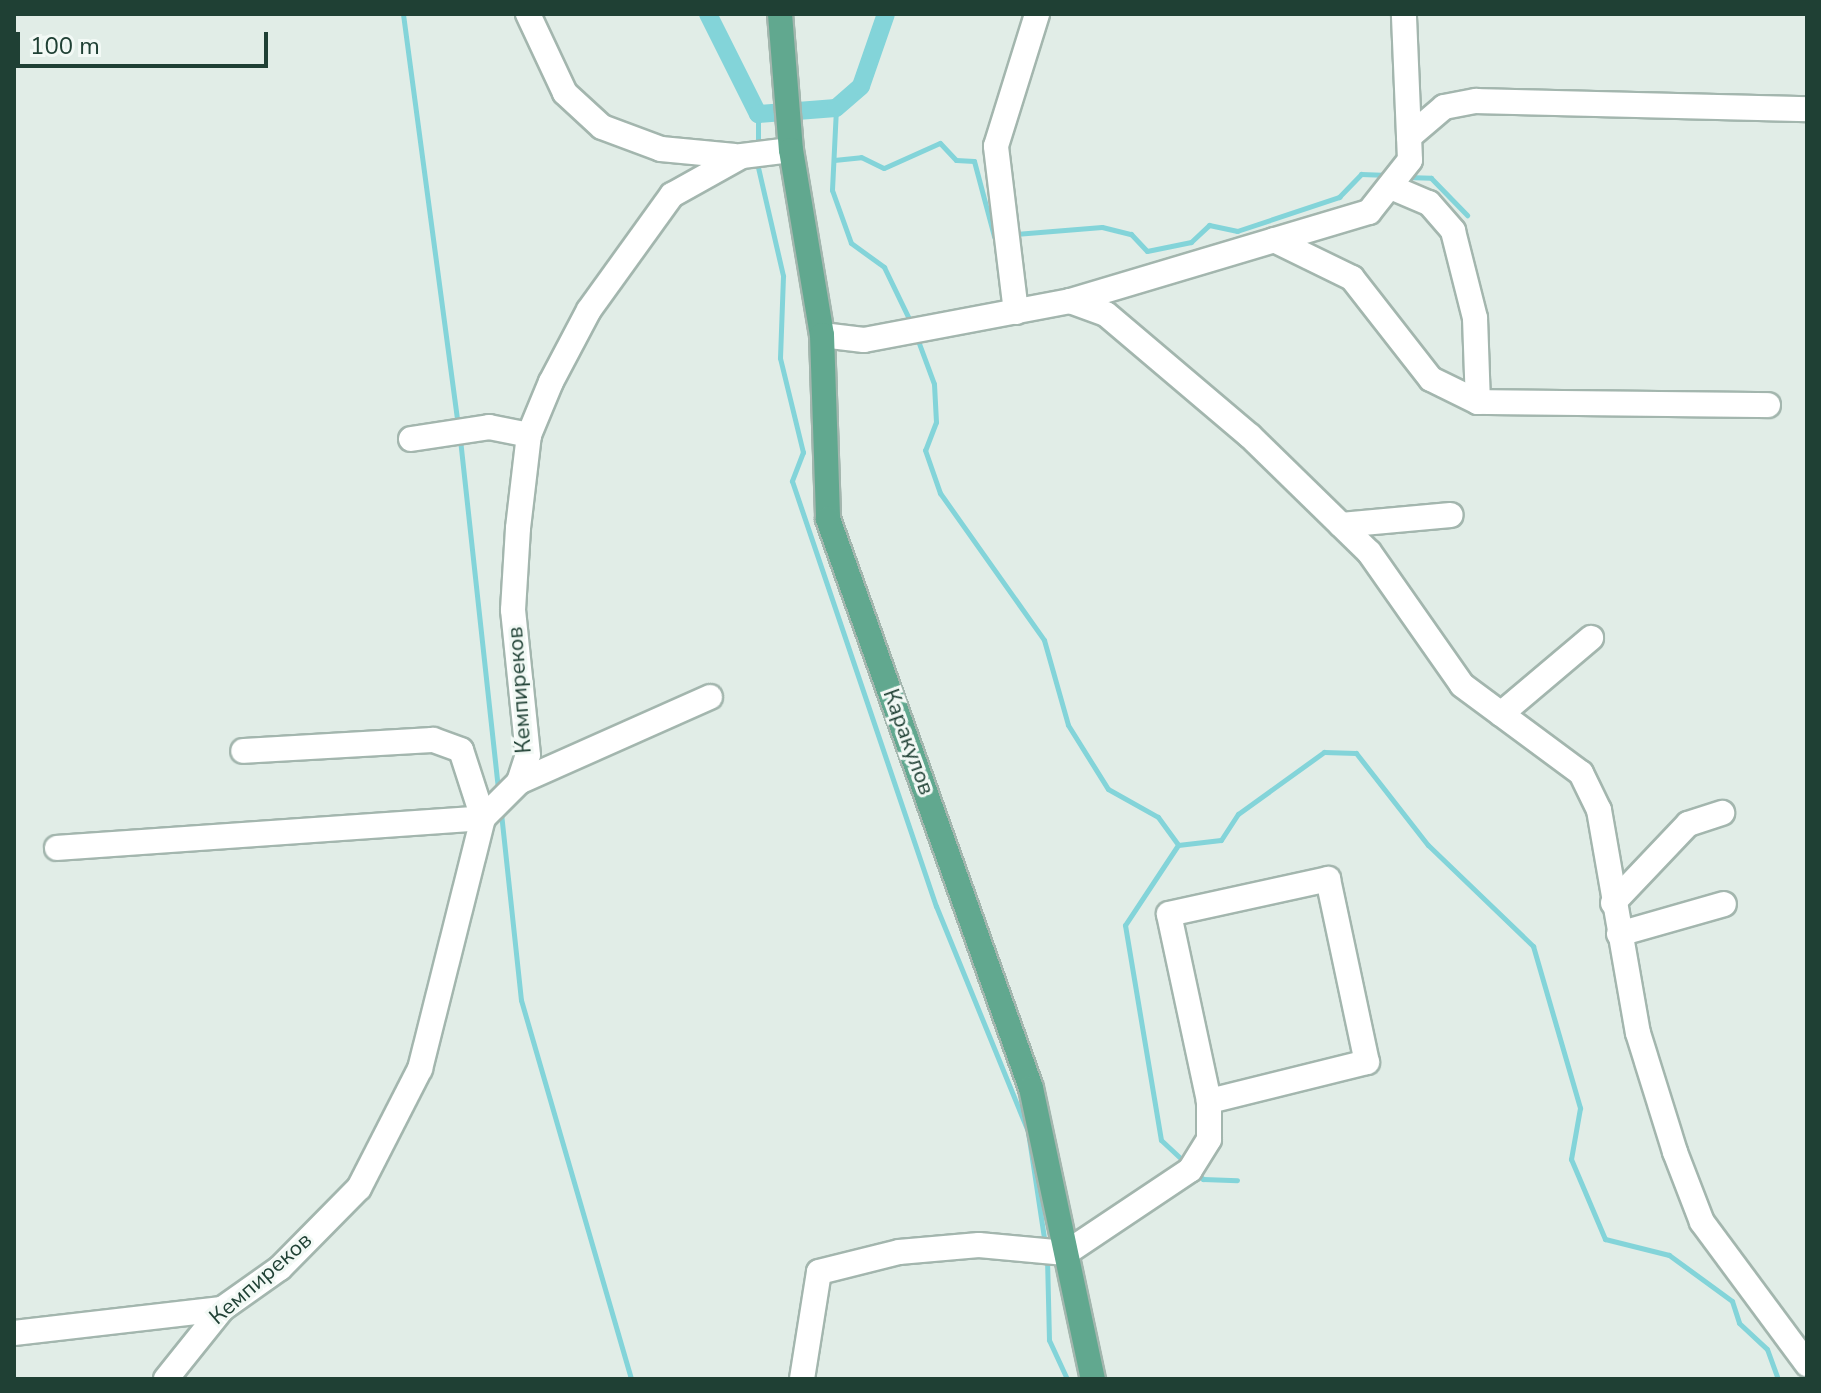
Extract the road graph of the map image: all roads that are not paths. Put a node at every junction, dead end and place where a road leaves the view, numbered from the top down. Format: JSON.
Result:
{"nodes":[{"id":1,"x":528,"y":14,"type":"edge"},
{"id":2,"x":780,"y":14,"type":"edge"},
{"id":3,"x":1037,"y":14,"type":"edge"},
{"id":4,"x":1404,"y":14,"type":"edge"},
{"id":5,"x":1807,"y":109,"type":"edge"},
{"id":6,"x":1409,"y":137,"type":"junction"},
{"id":7,"x":790,"y":139,"type":"junction"},
{"id":8,"x":742,"y":156,"type":"junction"},
{"id":9,"x":1393,"y":188,"type":"junction"},
{"id":10,"x":1274,"y":240,"type":"junction"},
{"id":11,"x":1070,"y":301,"type":"junction"},
{"id":12,"x":1016,"y":312,"type":"junction"},
{"id":13,"x":822,"y":335,"type":"junction"},
{"id":14,"x":1478,"y":402,"type":"junction"},
{"id":15,"x":1768,"y":405,"type":"dead end"},
{"id":16,"x":529,"y":435,"type":"junction"},
{"id":17,"x":411,"y":439,"type":"dead end"},
{"id":18,"x":1451,"y":515,"type":"dead end"},
{"id":19,"x":1341,"y":525,"type":"junction"},
{"id":20,"x":1591,"y":638,"type":"dead end"},
{"id":21,"x":710,"y":697,"type":"dead end"},
{"id":22,"x":1501,"y":714,"type":"junction"},
{"id":23,"x":243,"y":751,"type":"dead end"},
{"id":24,"x":514,"y":787,"type":"junction"},
{"id":25,"x":1722,"y":813,"type":"dead end"},
{"id":26,"x":486,"y":815,"type":"junction"},
{"id":27,"x":57,"y":848,"type":"dead end"},
{"id":28,"x":1613,"y":903,"type":"junction"},
{"id":29,"x":1724,"y":904,"type":"dead end"},
{"id":30,"x":1619,"y":934,"type":"junction"},
{"id":31,"x":1209,"y":1101,"type":"junction"},
{"id":32,"x":1066,"y":1253,"type":"junction"},
{"id":33,"x":222,"y":1309,"type":"junction"},
{"id":34,"x":14,"y":1333,"type":"edge"},
{"id":35,"x":1807,"y":1364,"type":"edge"},
{"id":36,"x":166,"y":1379,"type":"edge"},
{"id":37,"x":802,"y":1379,"type":"edge"},
{"id":38,"x":1093,"y":1379,"type":"edge"}],
"edges":[{"from":1,"to":8,"type":"street"},
{"from":2,"to":7,"type":"main road","name":"Каракулов"},
{"from":3,"to":12,"type":"street"},
{"from":4,"to":6,"type":"street"},
{"from":5,"to":6,"type":"street"},
{"from":6,"to":9,"type":"street"},
{"from":7,"to":8,"type":"street","name":"Кемпиреков"},
{"from":7,"to":13,"type":"main road","name":"Каракулов"},
{"from":8,"to":16,"type":"street","name":"Кемпиреков"},
{"from":9,"to":10,"type":"street"},
{"from":9,"to":14,"type":"street"},
{"from":10,"to":11,"type":"street"},
{"from":10,"to":14,"type":"street"},
{"from":11,"to":12,"type":"street"},
{"from":11,"to":19,"type":"street"},
{"from":12,"to":13,"type":"street"},
{"from":13,"to":32,"type":"main road","name":"Каракулов"},
{"from":14,"to":15,"type":"street"},
{"from":16,"to":17,"type":"street"},
{"from":16,"to":24,"type":"street","name":"Кемпиреков"},
{"from":18,"to":19,"type":"street"},
{"from":19,"to":22,"type":"street"},
{"from":20,"to":22,"type":"street"},
{"from":21,"to":24,"type":"street"},
{"from":22,"to":28,"type":"street"},
{"from":23,"to":26,"type":"street"},
{"from":24,"to":26,"type":"street"},
{"from":25,"to":28,"type":"street"},
{"from":26,"to":27,"type":"street"},
{"from":26,"to":33,"type":"street","name":"Кемпиреков"},
{"from":28,"to":30,"type":"street"},
{"from":29,"to":30,"type":"street"},
{"from":30,"to":35,"type":"street"},
{"from":31,"to":31,"type":"street"},
{"from":31,"to":32,"type":"street"},
{"from":32,"to":37,"type":"street"},
{"from":32,"to":38,"type":"main road","name":"Каракулов"},
{"from":33,"to":34,"type":"street"},
{"from":33,"to":36,"type":"street","name":"Кемпиреков"}]}
